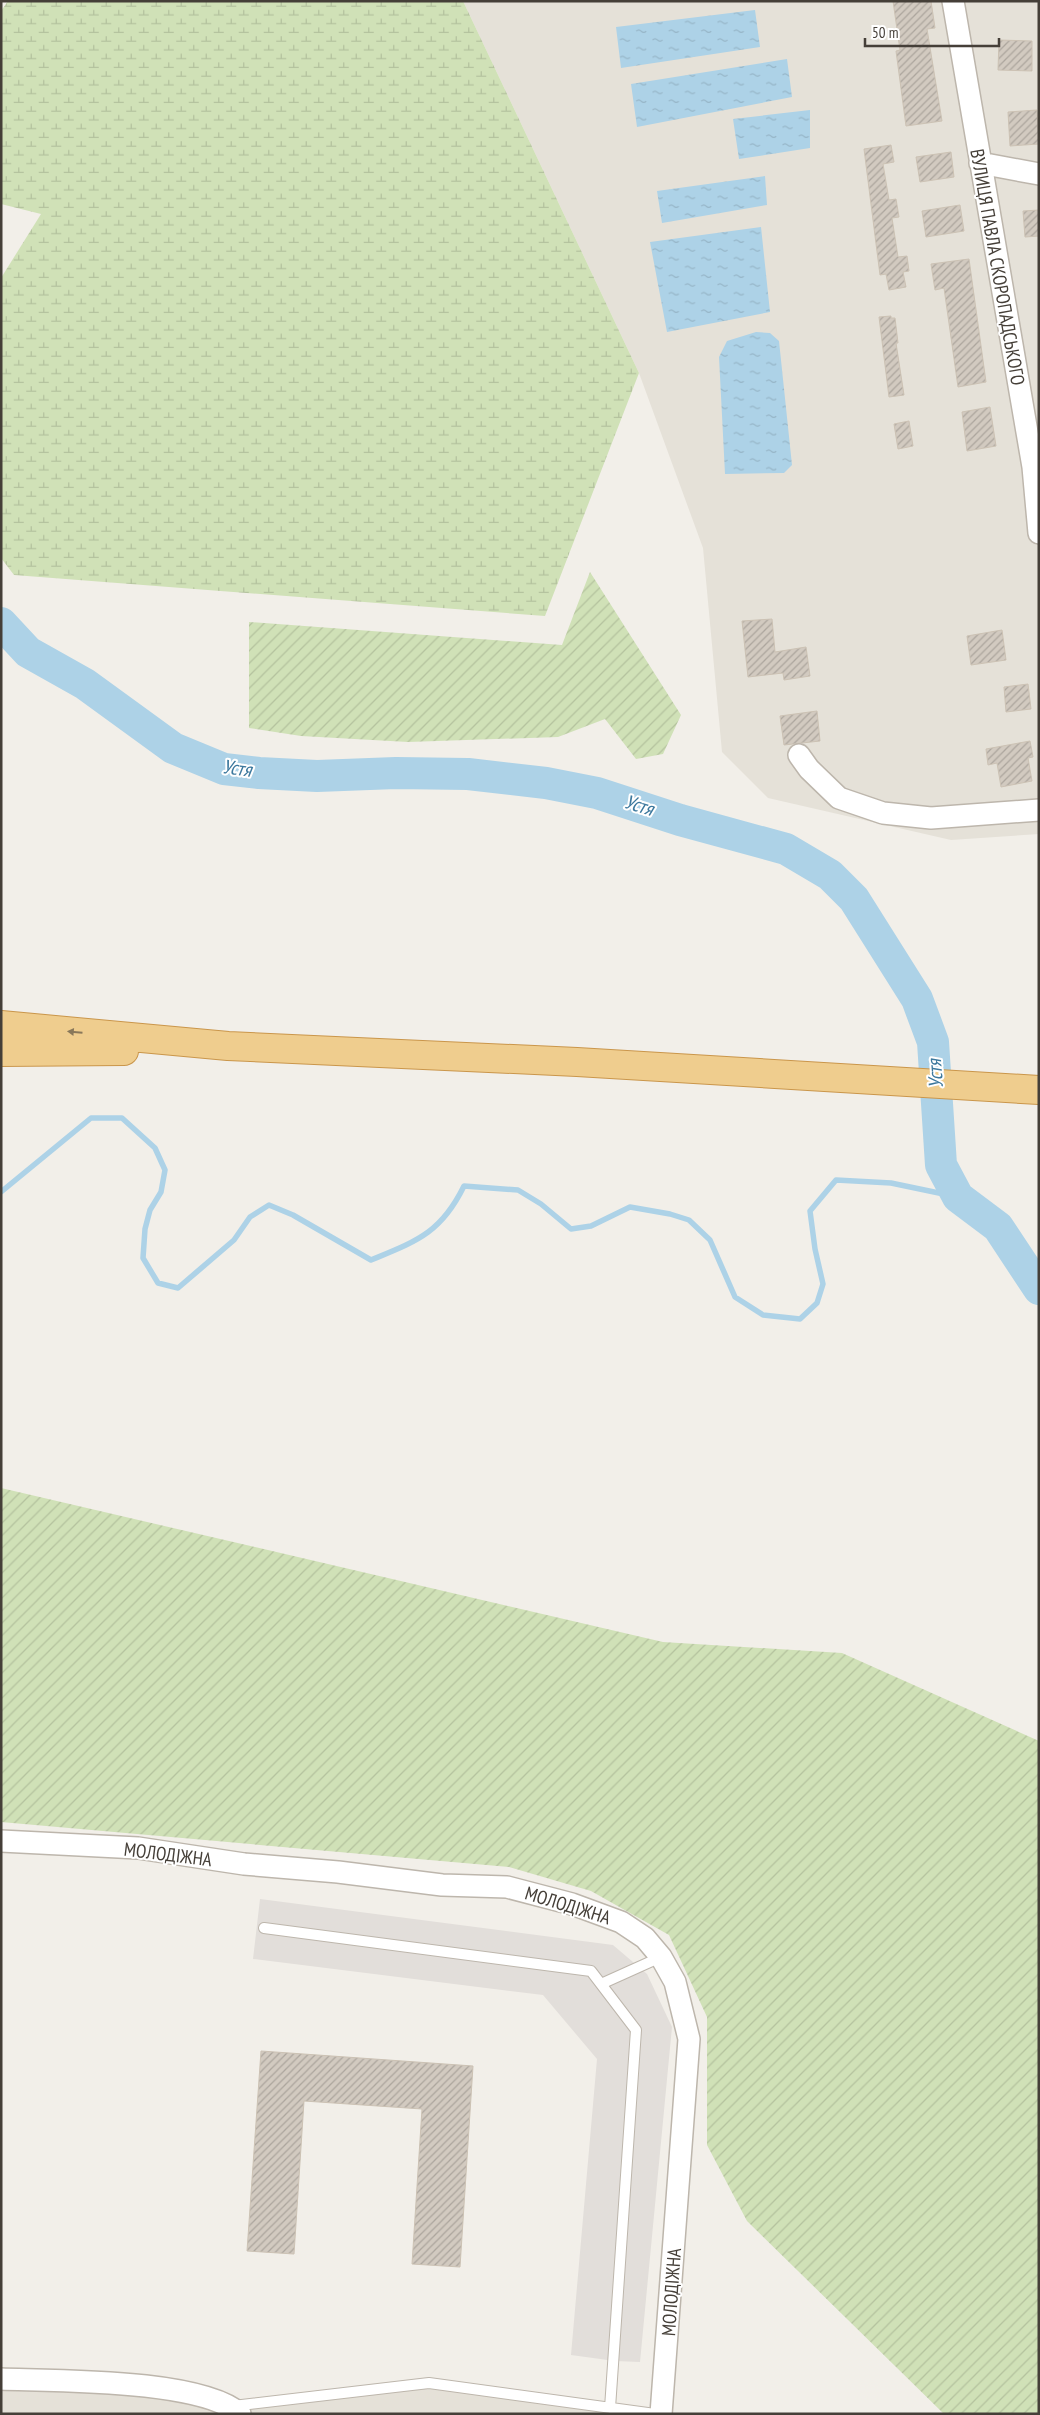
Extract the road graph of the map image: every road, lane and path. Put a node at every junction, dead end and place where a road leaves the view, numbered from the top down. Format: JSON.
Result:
{"nodes":[{"id":1,"x":953,"y":1,"type":"edge"},
{"id":2,"x":980,"y":163,"type":"junction"},
{"id":3,"x":1039,"y":174,"type":"edge"},
{"id":4,"x":1036,"y":467,"type":"edge"},
{"id":5,"x":1039,"y":533,"type":"edge"},
{"id":6,"x":799,"y":756,"type":"dead end"},
{"id":7,"x":1039,"y":810,"type":"edge"},
{"id":8,"x":1,"y":1025,"type":"edge"},
{"id":9,"x":228,"y":1046,"type":"junction"},
{"id":10,"x":1,"y":1052,"type":"edge"},
{"id":11,"x":1039,"y":1090,"type":"edge"},
{"id":12,"x":1,"y":1841,"type":"edge"},
{"id":13,"x":264,"y":1928,"type":"dead end"},
{"id":14,"x":661,"y":1956,"type":"junction"},
{"id":15,"x":601,"y":1984,"type":"junction"},
{"id":16,"x":1,"y":2378,"type":"edge"},
{"id":17,"x":610,"y":2408,"type":"junction"},
{"id":18,"x":236,"y":2410,"type":"edge"},
{"id":19,"x":654,"y":2414,"type":"edge"},
{"id":20,"x":661,"y":2414,"type":"edge"}],
"edges":[{"from":1,"to":2,"type":"street","name":"ВУЛИЦЯ ПАВЛА СКОРОПАДСЬКОГО"},
{"from":2,"to":3,"type":"street"},
{"from":2,"to":4,"type":"street","name":"ВУЛИЦЯ ПАВЛА СКОРОПАДСЬКОГО"},
{"from":4,"to":5,"type":"street","name":"ВУЛИЦЯ ПАВЛА СКОРОПАДСЬКОГО"},
{"from":6,"to":7,"type":"street"},
{"from":9,"to":8,"type":"highway","one_way":true},
{"from":9,"to":10,"type":"highway"},
{"from":9,"to":11,"type":"highway"},
{"from":12,"to":14,"type":"street","name":"МОЛОДІЖНА"},
{"from":13,"to":15,"type":"lane"},
{"from":14,"to":15,"type":"lane"},
{"from":14,"to":20,"type":"street","name":"МОЛОДІЖНА"},
{"from":15,"to":17,"type":"lane"},
{"from":16,"to":18,"type":"street"},
{"from":17,"to":18,"type":"lane"},
{"from":17,"to":19,"type":"lane"}]}
